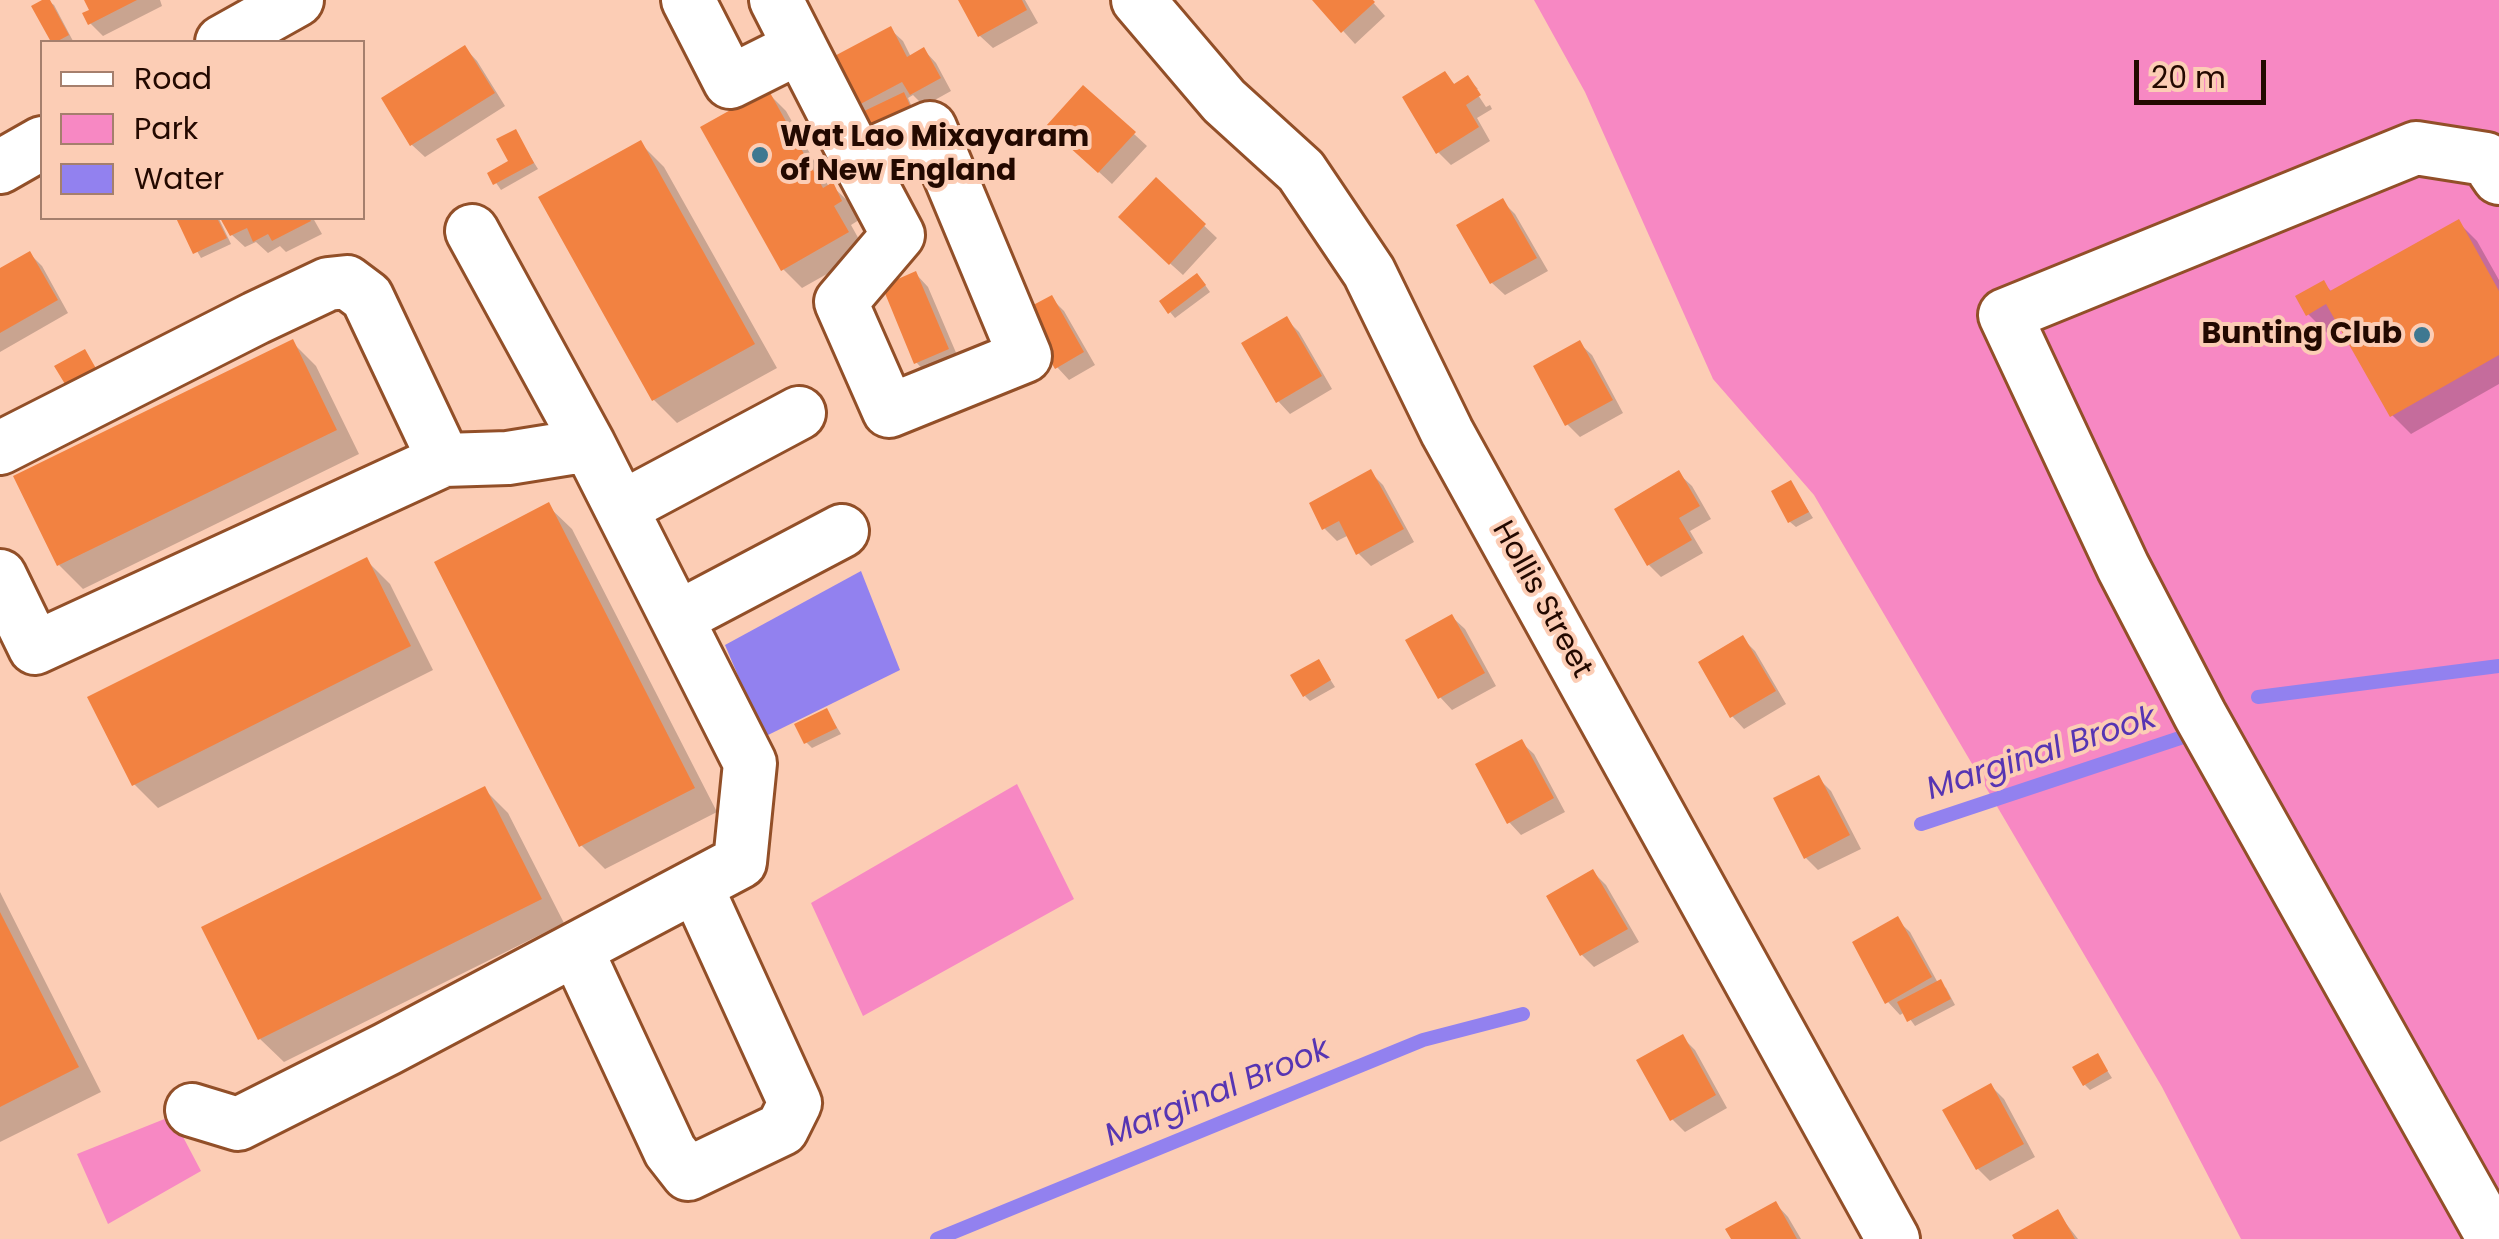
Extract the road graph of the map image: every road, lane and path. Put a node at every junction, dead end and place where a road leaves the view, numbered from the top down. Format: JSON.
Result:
{"nodes":[{"id":1,"x":688,"y":0,"type":"edge"},
{"id":2,"x":776,"y":0,"type":"edge"},
{"id":3,"x":1138,"y":0,"type":"edge"},
{"id":4,"x":800,"y":47,"type":"junction"},
{"id":5,"x":40,"y":144,"type":"edge"},
{"id":6,"x":858,"y":160,"type":"junction"},
{"id":7,"x":0,"y":166,"type":"edge"},
{"id":8,"x":2499,"y":178,"type":"edge"},
{"id":9,"x":472,"y":231,"type":"dead end"},
{"id":10,"x":798,"y":414,"type":"dead end"},
{"id":11,"x":589,"y":445,"type":"junction"},
{"id":12,"x":0,"y":448,"type":"edge"},
{"id":13,"x":444,"y":460,"type":"junction"},
{"id":14,"x":621,"y":508,"type":"junction"},
{"id":15,"x":842,"y":531,"type":"dead end"},
{"id":16,"x":0,"y":576,"type":"edge"},
{"id":17,"x":677,"y":618,"type":"junction"},
{"id":18,"x":696,"y":886,"type":"junction"},
{"id":19,"x":576,"y":949,"type":"junction"},
{"id":20,"x":192,"y":1110,"type":"dead end"},
{"id":21,"x":1893,"y":1239,"type":"edge"},
{"id":22,"x":2494,"y":1239,"type":"edge"}],
"edges":[{"from":1,"to":4,"type":"street"},
{"from":2,"to":4,"type":"street"},
{"from":3,"to":21,"type":"street","name":"Hollis Street"},
{"from":4,"to":6,"type":"street"},
{"from":5,"to":7,"type":"street"},
{"from":6,"to":6,"type":"street"},
{"from":8,"to":22,"type":"street"},
{"from":9,"to":11,"type":"street"},
{"from":10,"to":14,"type":"street"},
{"from":11,"to":13,"type":"street"},
{"from":11,"to":14,"type":"street"},
{"from":12,"to":13,"type":"street"},
{"from":13,"to":16,"type":"street"},
{"from":14,"to":17,"type":"street"},
{"from":15,"to":17,"type":"street"},
{"from":17,"to":18,"type":"street"},
{"from":18,"to":19,"type":"street"},
{"from":18,"to":19,"type":"street"},
{"from":19,"to":20,"type":"street"}]}
